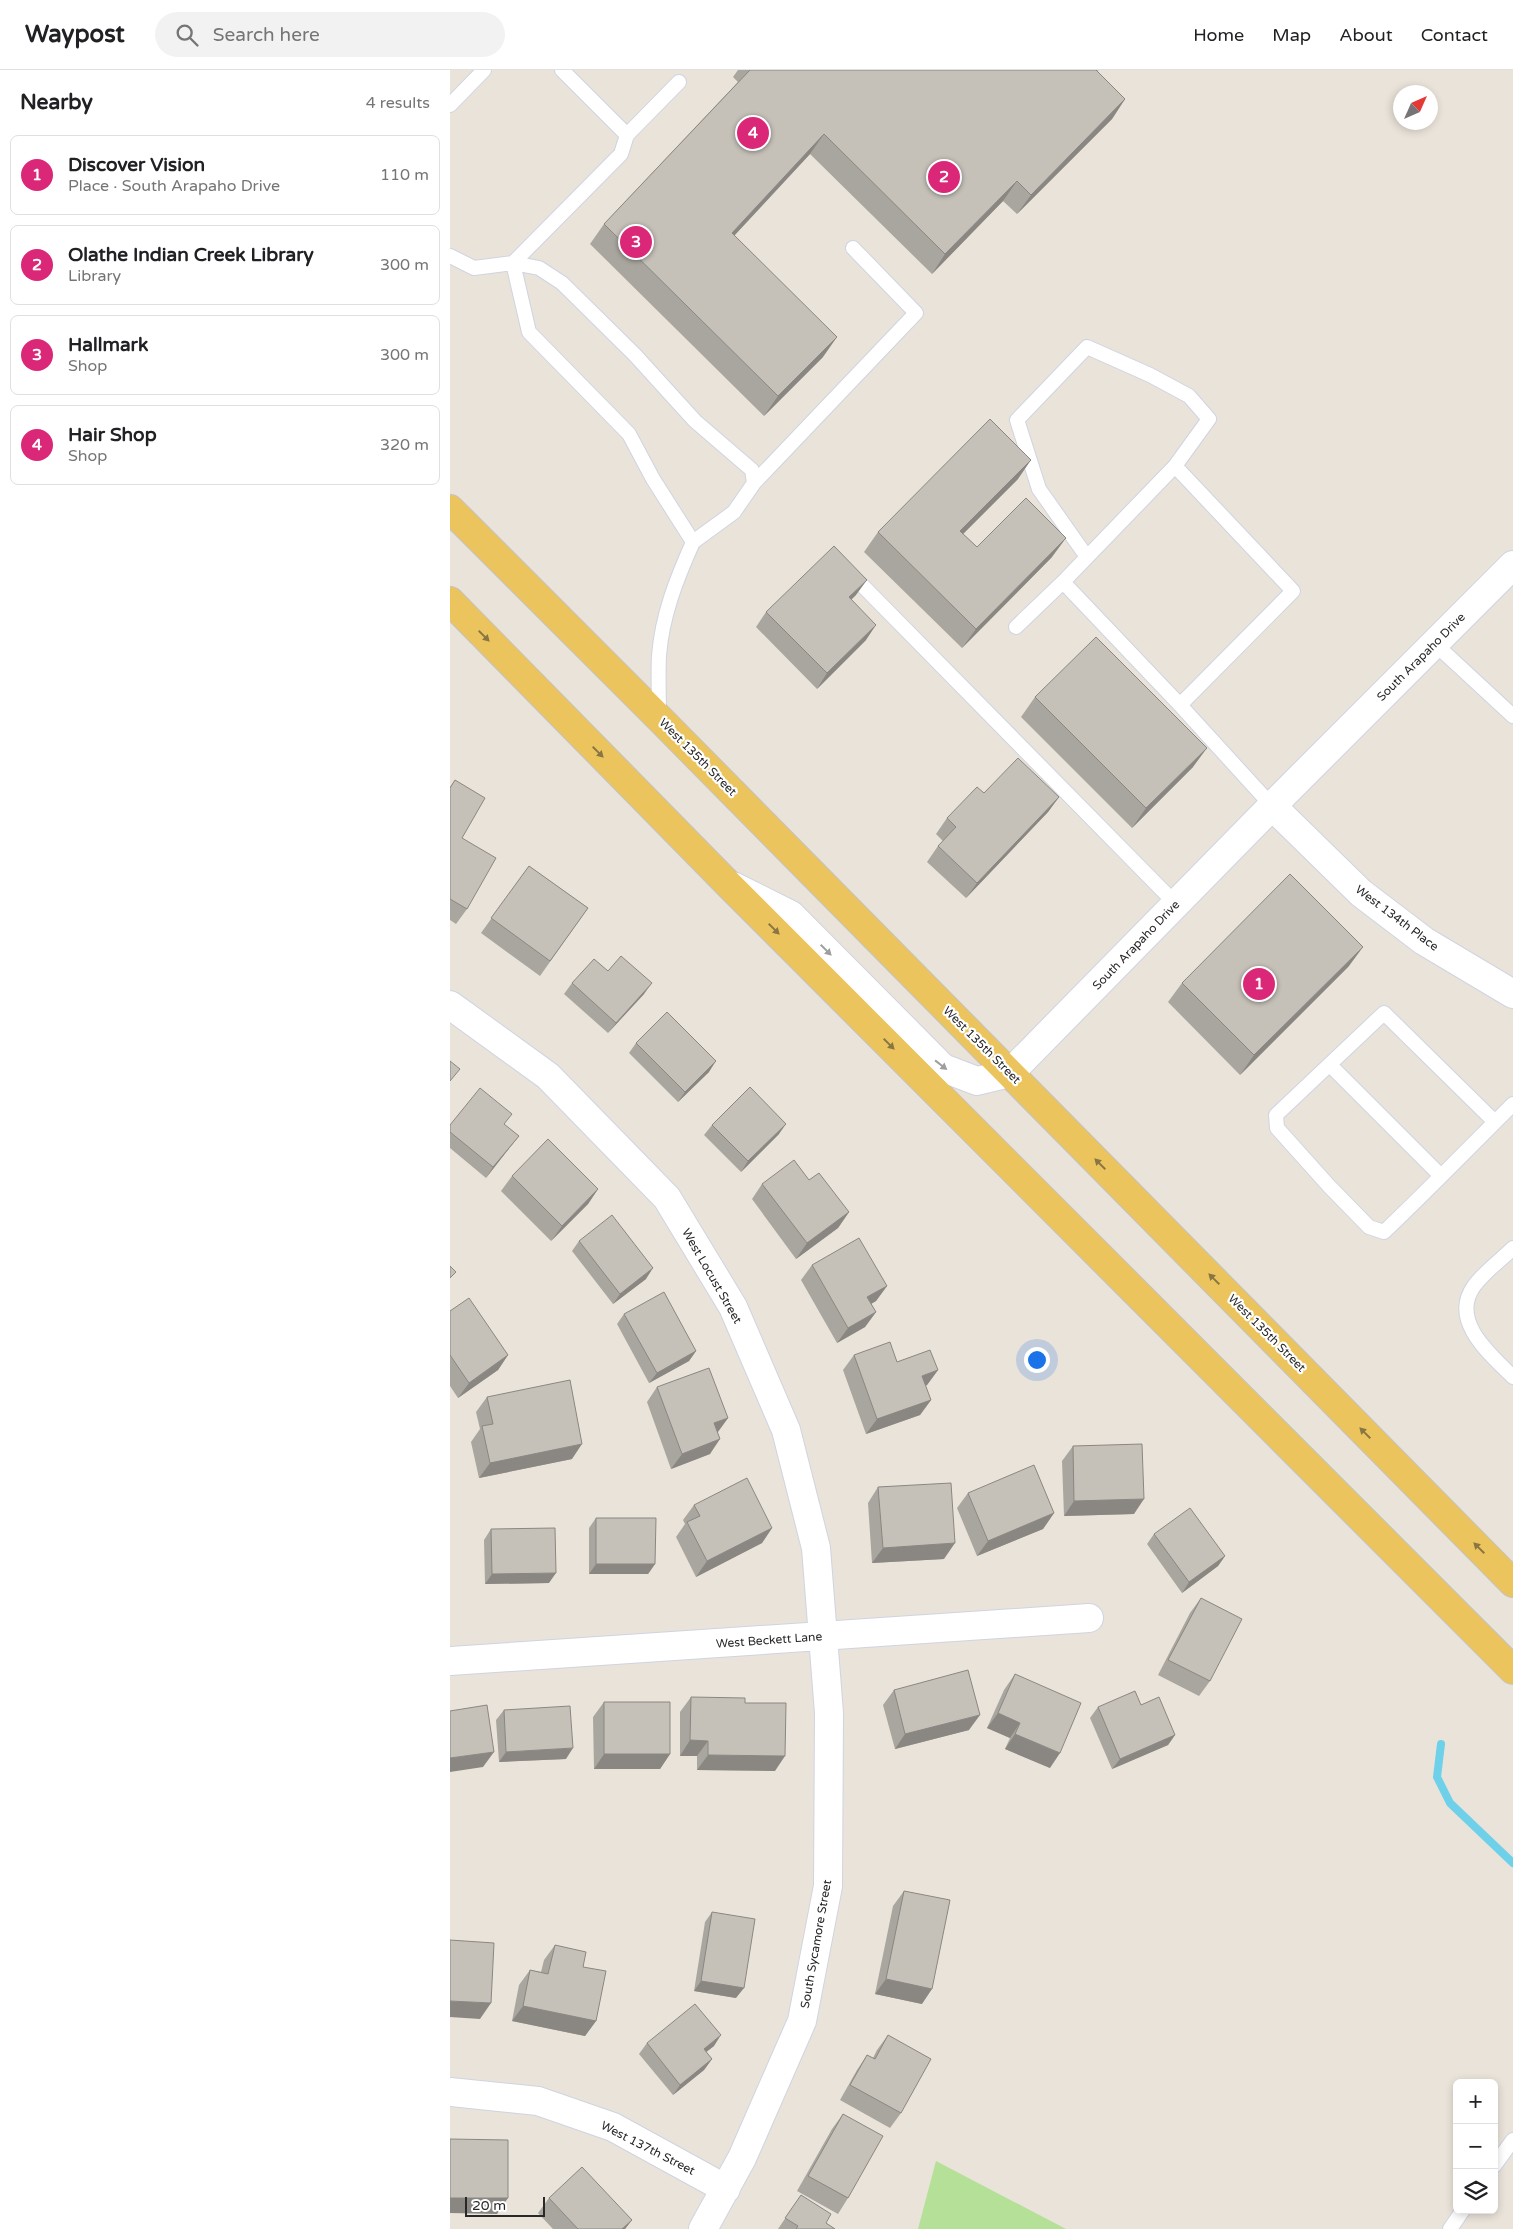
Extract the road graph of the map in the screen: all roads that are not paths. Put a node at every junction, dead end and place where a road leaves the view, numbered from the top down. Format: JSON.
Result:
{"nodes":[{"id":1,"x":484,"y":70,"type":"edge"},
{"id":2,"x":562,"y":70,"type":"edge"},
{"id":3,"x":679,"y":82,"type":"dead end"},
{"id":4,"x":450,"y":105,"type":"edge"},
{"id":5,"x":627,"y":135,"type":"junction"},
{"id":6,"x":853,"y":248,"type":"dead end"},
{"id":7,"x":450,"y":256,"type":"edge"},
{"id":8,"x":514,"y":263,"type":"junction"},
{"id":9,"x":1175,"y":466,"type":"junction"},
{"id":10,"x":754,"y":483,"type":"junction"},
{"id":11,"x":450,"y":509,"type":"edge"},
{"id":12,"x":693,"y":542,"type":"junction"},
{"id":13,"x":1088,"y":557,"type":"junction"},
{"id":14,"x":1513,"y":564,"type":"edge"},
{"id":15,"x":1063,"y":582,"type":"junction"},
{"id":16,"x":862,"y":586,"type":"edge"},
{"id":17,"x":450,"y":601,"type":"edge"},
{"id":18,"x":1016,"y":627,"type":"dead end"},
{"id":19,"x":1434,"y":643,"type":"junction"},
{"id":20,"x":1180,"y":705,"type":"junction"},
{"id":21,"x":1513,"y":716,"type":"edge"},
{"id":22,"x":659,"y":718,"type":"junction"},
{"id":23,"x":1272,"y":806,"type":"junction"},
{"id":24,"x":729,"y":884,"type":"junction"},
{"id":25,"x":1176,"y":904,"type":"junction"},
{"id":26,"x":1513,"y":994,"type":"edge"},
{"id":27,"x":450,"y":1005,"type":"edge"},
{"id":28,"x":1330,"y":1064,"type":"junction"},
{"id":29,"x":1010,"y":1074,"type":"junction"},
{"id":30,"x":1513,"y":1104,"type":"edge"},
{"id":31,"x":1495,"y":1122,"type":"junction"},
{"id":32,"x":1441,"y":1176,"type":"junction"},
{"id":33,"x":1513,"y":1248,"type":"edge"},
{"id":34,"x":1513,"y":1377,"type":"edge"},
{"id":35,"x":1513,"y":1583,"type":"edge"},
{"id":36,"x":1089,"y":1618,"type":"dead end"},
{"id":37,"x":823,"y":1636,"type":"junction"},
{"id":38,"x":450,"y":1661,"type":"edge"},
{"id":39,"x":1513,"y":1670,"type":"edge"},
{"id":40,"x":450,"y":2092,"type":"edge"},
{"id":41,"x":1513,"y":2140,"type":"edge"},
{"id":42,"x":1498,"y":2161,"type":"edge"},
{"id":43,"x":726,"y":2189,"type":"junction"},
{"id":44,"x":1460,"y":2214,"type":"edge"},
{"id":45,"x":704,"y":2229,"type":"edge"},
{"id":46,"x":1450,"y":2229,"type":"edge"}],
"edges":[{"from":1,"to":4,"type":"lane"},
{"from":2,"to":5,"type":"lane"},
{"from":3,"to":5,"type":"lane"},
{"from":5,"to":8,"type":"lane"},
{"from":6,"to":10,"type":"lane"},
{"from":7,"to":8,"type":"lane"},
{"from":8,"to":10,"type":"lane"},
{"from":8,"to":12,"type":"lane"},
{"from":9,"to":13,"type":"lane"},
{"from":9,"to":13,"type":"lane"},
{"from":9,"to":20,"type":"lane"},
{"from":10,"to":12,"type":"lane"},
{"from":11,"to":22,"type":"main road","name":"West 135th Street"},
{"from":12,"to":22,"type":"lane"},
{"from":13,"to":15,"type":"lane"},
{"from":14,"to":19,"type":"street","name":"South Arapaho Drive"},
{"from":15,"to":18,"type":"lane"},
{"from":15,"to":20,"type":"lane"},
{"from":16,"to":25,"type":"lane"},
{"from":17,"to":24,"type":"main road","one_way":true},
{"from":19,"to":21,"type":"lane"},
{"from":19,"to":23,"type":"street","name":"South Arapaho Drive"},
{"from":20,"to":23,"type":"lane"},
{"from":22,"to":29,"type":"main road","name":"West 135th Street"},
{"from":23,"to":25,"type":"street","name":"South Arapaho Drive"},
{"from":23,"to":26,"type":"street","name":"West 134th Place"},
{"from":24,"to":29,"type":"street","one_way":true},
{"from":24,"to":39,"type":"main road","one_way":true},
{"from":25,"to":29,"type":"street","name":"South Arapaho Drive"},
{"from":27,"to":37,"type":"street","name":"West Locust Street"},
{"from":28,"to":31,"type":"lane"},
{"from":28,"to":32,"type":"lane"},
{"from":28,"to":32,"type":"lane"},
{"from":35,"to":29,"type":"main road","name":"West 135th Street","one_way":true},
{"from":30,"to":31,"type":"lane"},
{"from":31,"to":32,"type":"lane"},
{"from":33,"to":34,"type":"lane"},
{"from":36,"to":37,"type":"street","name":"West Beckett Lane"},
{"from":37,"to":38,"type":"street","name":"West Beckett Lane"},
{"from":37,"to":43,"type":"street","name":"South Sycamore Street"},
{"from":40,"to":43,"type":"street","name":"West 137th Street"},
{"from":41,"to":42,"type":"lane"},
{"from":43,"to":45,"type":"street","name":"South Sycamore Street"},
{"from":44,"to":46,"type":"lane"}]}
